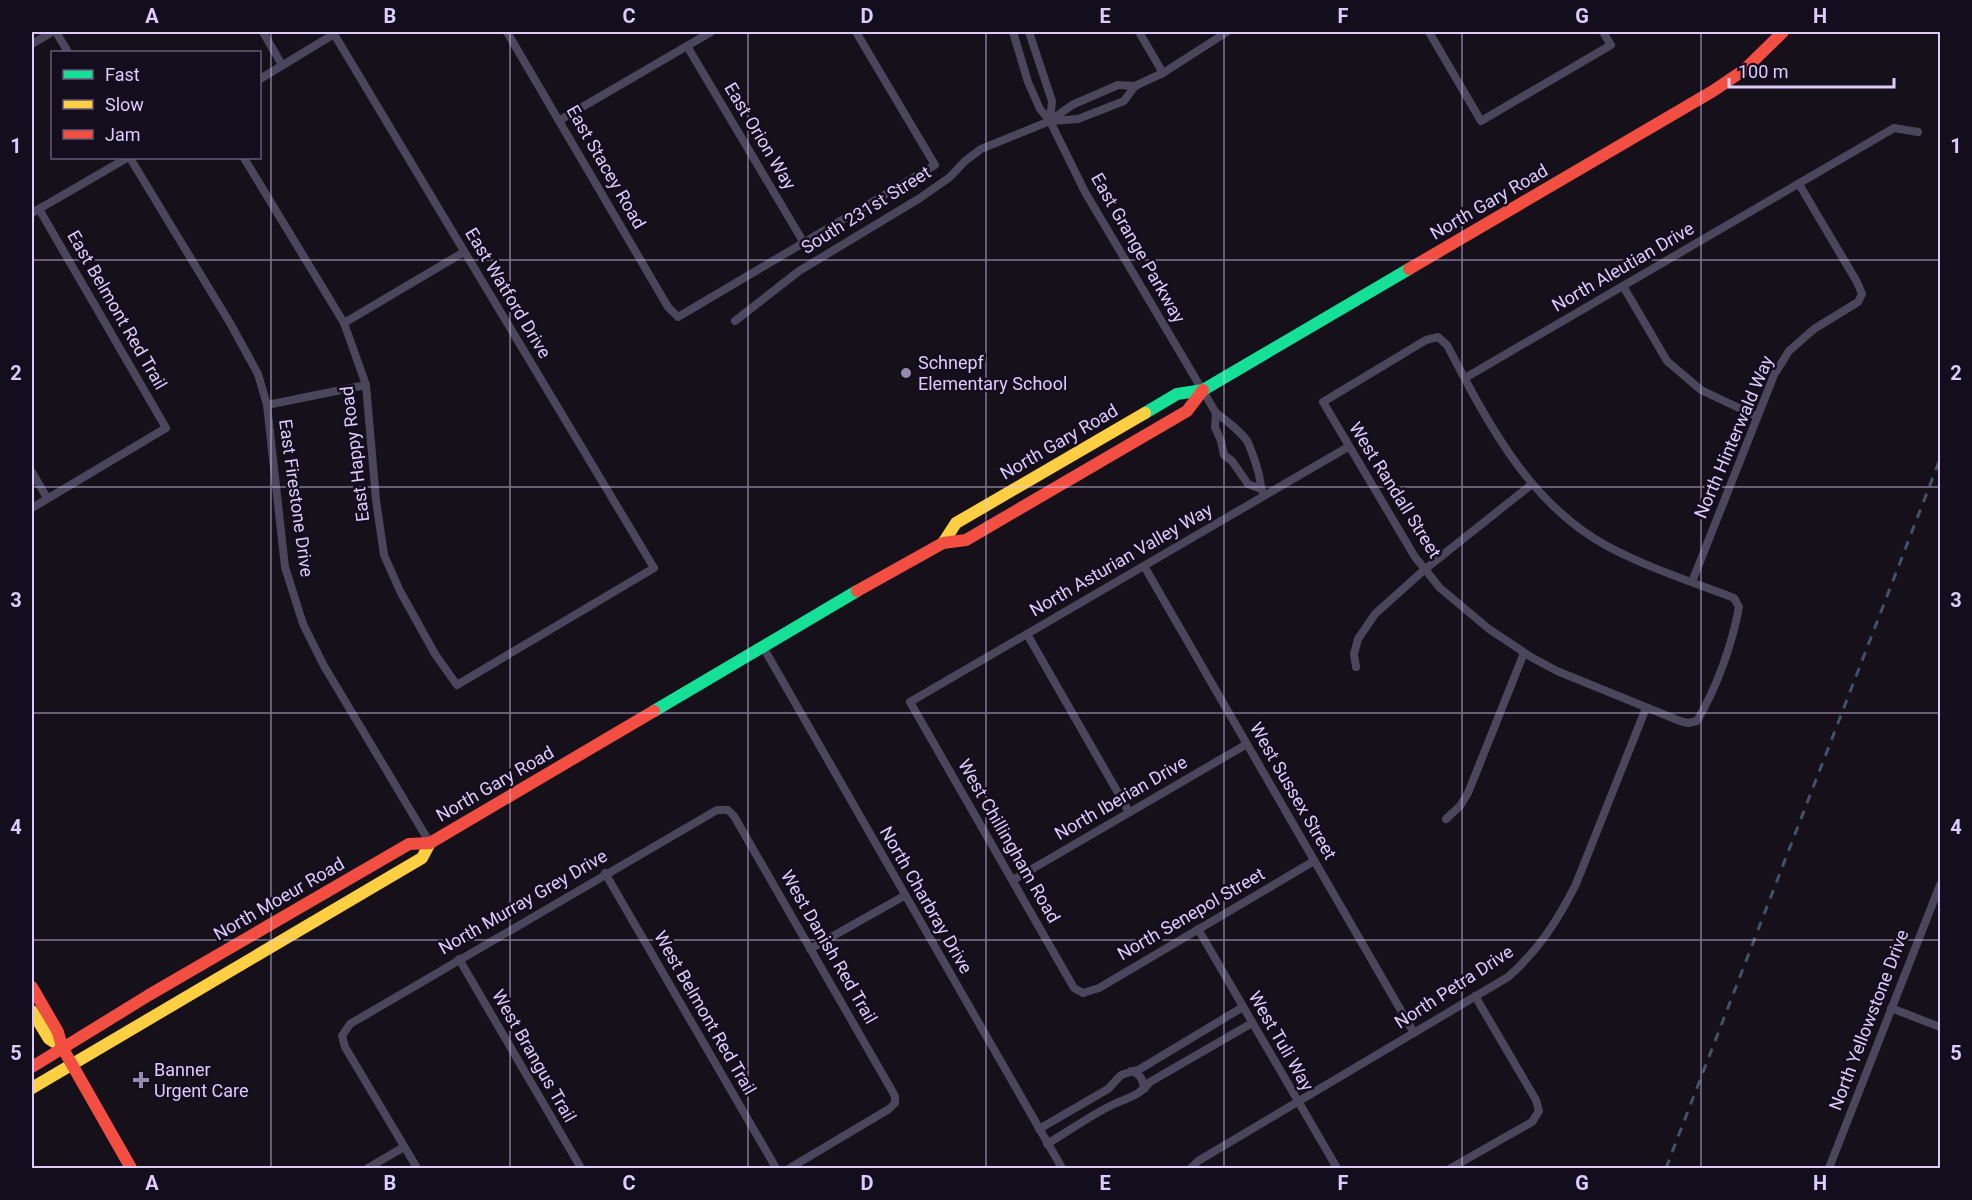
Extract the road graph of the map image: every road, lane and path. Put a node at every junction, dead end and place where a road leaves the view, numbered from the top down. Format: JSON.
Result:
{"nodes":[{"id":1,"x":54,"y":32,"type":"edge"},
{"id":2,"x":263,"y":32,"type":"edge"},
{"id":3,"x":507,"y":32,"type":"edge"},
{"id":4,"x":711,"y":32,"type":"edge"},
{"id":5,"x":856,"y":32,"type":"edge"},
{"id":6,"x":1013,"y":32,"type":"edge"},
{"id":7,"x":1029,"y":32,"type":"edge"},
{"id":8,"x":1139,"y":32,"type":"edge"},
{"id":9,"x":1227,"y":32,"type":"edge"},
{"id":10,"x":1429,"y":32,"type":"edge"},
{"id":11,"x":1603,"y":32,"type":"edge"},
{"id":12,"x":1783,"y":32,"type":"edge"},
{"id":13,"x":32,"y":44,"type":"edge"},
{"id":14,"x":687,"y":46,"type":"junction"},
{"id":15,"x":67,"y":51,"type":"edge"},
{"id":16,"x":282,"y":65,"type":"junction"},
{"id":17,"x":1163,"y":73,"type":"junction"},
{"id":18,"x":261,"y":78,"type":"edge"},
{"id":19,"x":1135,"y":86,"type":"junction"},
{"id":20,"x":560,"y":120,"type":"junction"},
{"id":21,"x":1050,"y":121,"type":"junction"},
{"id":22,"x":1918,"y":132,"type":"dead end"},
{"id":23,"x":127,"y":159,"type":"edge"},
{"id":24,"x":130,"y":159,"type":"edge"},
{"id":25,"x":245,"y":159,"type":"edge"},
{"id":26,"x":1799,"y":184,"type":"junction"},
{"id":27,"x":35,"y":211,"type":"edge"},
{"id":28,"x":804,"y":243,"type":"junction"},
{"id":29,"x":464,"y":252,"type":"junction"},
{"id":30,"x":1623,"y":286,"type":"junction"},
{"id":31,"x":678,"y":317,"type":"joint"},
{"id":32,"x":735,"y":321,"type":"dead end"},
{"id":33,"x":344,"y":323,"type":"junction"},
{"id":34,"x":1465,"y":378,"type":"junction"},
{"id":35,"x":366,"y":385,"type":"junction"},
{"id":36,"x":1203,"y":390,"type":"junction"},
{"id":37,"x":267,"y":405,"type":"junction"},
{"id":38,"x":1216,"y":413,"type":"junction"},
{"id":39,"x":1756,"y":416,"type":"junction"},
{"id":40,"x":1348,"y":447,"type":"junction"},
{"id":41,"x":1250,"y":452,"type":"junction"},
{"id":42,"x":1232,"y":462,"type":"junction"},
{"id":43,"x":32,"y":472,"type":"edge"},
{"id":44,"x":1532,"y":484,"type":"junction"},
{"id":45,"x":1263,"y":492,"type":"junction"},
{"id":46,"x":47,"y":498,"type":"junction"},
{"id":47,"x":32,"y":508,"type":"edge"},
{"id":48,"x":944,"y":543,"type":"junction"},
{"id":49,"x":1144,"y":566,"type":"junction"},
{"id":50,"x":1424,"y":570,"type":"junction"},
{"id":51,"x":1692,"y":582,"type":"junction"},
{"id":52,"x":1027,"y":634,"type":"junction"},
{"id":53,"x":763,"y":647,"type":"junction"},
{"id":54,"x":1524,"y":653,"type":"junction"},
{"id":55,"x":1356,"y":667,"type":"dead end"},
{"id":56,"x":457,"y":685,"type":"joint"},
{"id":57,"x":910,"y":702,"type":"joint"},
{"id":58,"x":1646,"y":708,"type":"junction"},
{"id":59,"x":1247,"y":744,"type":"junction"},
{"id":60,"x":728,"y":810,"type":"joint"},
{"id":61,"x":1129,"y":812,"type":"junction"},
{"id":62,"x":1446,"y":819,"type":"dead end"},
{"id":63,"x":430,"y":843,"type":"junction"},
{"id":64,"x":1314,"y":861,"type":"junction"},
{"id":65,"x":605,"y":873,"type":"junction"},
{"id":66,"x":1013,"y":880,"type":"junction"},
{"id":67,"x":1941,"y":885,"type":"edge"},
{"id":68,"x":904,"y":896,"type":"junction"},
{"id":69,"x":1198,"y":929,"type":"junction"},
{"id":70,"x":810,"y":949,"type":"junction"},
{"id":71,"x":459,"y":959,"type":"junction"},
{"id":72,"x":32,"y":987,"type":"edge"},
{"id":73,"x":1083,"y":993,"type":"joint"},
{"id":74,"x":1475,"y":996,"type":"junction"},
{"id":75,"x":1242,"y":1007,"type":"junction"},
{"id":76,"x":1891,"y":1008,"type":"junction"},
{"id":77,"x":32,"y":1011,"type":"edge"},
{"id":78,"x":1252,"y":1023,"type":"junction"},
{"id":79,"x":1941,"y":1027,"type":"edge"},
{"id":80,"x":1414,"y":1033,"type":"junction"},
{"id":81,"x":62,"y":1047,"type":"junction"},
{"id":82,"x":71,"y":1063,"type":"junction"},
{"id":83,"x":32,"y":1067,"type":"edge"},
{"id":84,"x":1131,"y":1071,"type":"junction"},
{"id":85,"x":32,"y":1088,"type":"edge"},
{"id":86,"x":1144,"y":1089,"type":"junction"},
{"id":87,"x":1298,"y":1102,"type":"junction"},
{"id":88,"x":1039,"y":1130,"type":"junction"},
{"id":89,"x":1047,"y":1144,"type":"junction"},
{"id":90,"x":404,"y":1147,"type":"junction"},
{"id":91,"x":131,"y":1168,"type":"edge"},
{"id":92,"x":368,"y":1168,"type":"edge"},
{"id":93,"x":417,"y":1168,"type":"edge"},
{"id":94,"x":581,"y":1168,"type":"edge"},
{"id":95,"x":776,"y":1168,"type":"edge"},
{"id":96,"x":790,"y":1168,"type":"edge"},
{"id":97,"x":1062,"y":1168,"type":"edge"},
{"id":98,"x":1191,"y":1168,"type":"edge"},
{"id":99,"x":1337,"y":1168,"type":"edge"},
{"id":100,"x":1451,"y":1168,"type":"edge"},
{"id":101,"x":1829,"y":1168,"type":"edge"}],
"edges":[{"from":1,"to":13,"type":"street"},
{"from":1,"to":15,"type":"street"},
{"from":2,"to":16,"type":"street"},
{"from":3,"to":20,"type":"street","name":"East Stacey Road"},
{"from":4,"to":14,"type":"street"},
{"from":5,"to":28,"type":"street","name":"South 231st Street"},
{"from":6,"to":21,"type":"street","name":"East Grange Parkway"},
{"from":7,"to":21,"type":"street","name":"East Grange Parkway"},
{"from":8,"to":17,"type":"street"},
{"from":9,"to":17,"type":"street","name":"South 231st Street"},
{"from":10,"to":11,"type":"street"},
{"from":12,"to":36,"type":"main road","name":"North Gary Road"},
{"from":14,"to":20,"type":"street"},
{"from":14,"to":28,"type":"street","name":"East Orion Way"},
{"from":16,"to":18,"type":"street"},
{"from":16,"to":29,"type":"street","name":"East Watford Drive"},
{"from":17,"to":19,"type":"street","name":"South 231st Street"},
{"from":19,"to":21,"type":"street","name":"South 231st Street"},
{"from":19,"to":21,"type":"street","name":"South 231st Street"},
{"from":20,"to":31,"type":"street","name":"East Stacey Road"},
{"from":21,"to":32,"type":"street","name":"South 231st Street"},
{"from":21,"to":36,"type":"street","name":"East Grange Parkway"},
{"from":22,"to":26,"type":"street","name":"North Aleutian Drive"},
{"from":23,"to":27,"type":"street"},
{"from":24,"to":37,"type":"street","name":"East Firestone Drive"},
{"from":25,"to":33,"type":"street","name":"East Happy Road"},
{"from":26,"to":30,"type":"street","name":"North Aleutian Drive"},
{"from":26,"to":39,"type":"street","name":"North Hinterwald Way"},
{"from":27,"to":46,"type":"street","name":"East Belmont Red Trail"},
{"from":28,"to":31,"type":"street","name":"South 231st Street"},
{"from":29,"to":33,"type":"street"},
{"from":29,"to":56,"type":"street","name":"East Watford Drive"},
{"from":30,"to":34,"type":"street","name":"North Aleutian Drive"},
{"from":30,"to":39,"type":"street"},
{"from":33,"to":35,"type":"street","name":"East Happy Road"},
{"from":34,"to":40,"type":"street","name":"West Randall Street"},
{"from":34,"to":44,"type":"street"},
{"from":35,"to":37,"type":"street"},
{"from":35,"to":56,"type":"street","name":"East Happy Road"},
{"from":36,"to":38,"type":"street","name":"East Grange Parkway"},
{"from":36,"to":48,"type":"main road","name":"North Gary Road"},
{"from":36,"to":48,"type":"main road","name":"North Gary Road"},
{"from":37,"to":63,"type":"street","name":"East Firestone Drive"},
{"from":38,"to":41,"type":"street"},
{"from":38,"to":42,"type":"street"},
{"from":39,"to":51,"type":"street","name":"North Hinterwald Way"},
{"from":40,"to":45,"type":"street","name":"North Asturian Valley Way"},
{"from":40,"to":50,"type":"street","name":"West Randall Street"},
{"from":41,"to":42,"type":"street"},
{"from":41,"to":45,"type":"street"},
{"from":42,"to":45,"type":"street"},
{"from":43,"to":46,"type":"street"},
{"from":44,"to":50,"type":"street"},
{"from":44,"to":51,"type":"street"},
{"from":45,"to":49,"type":"street","name":"North Asturian Valley Way"},
{"from":46,"to":47,"type":"street"},
{"from":48,"to":53,"type":"main road","name":"North Gary Road"},
{"from":49,"to":52,"type":"street","name":"North Asturian Valley Way"},
{"from":49,"to":59,"type":"street","name":"West Sussex Street"},
{"from":50,"to":54,"type":"street","name":"West Randall Street"},
{"from":50,"to":55,"type":"street"},
{"from":51,"to":58,"type":"street","name":"West Randall Street"},
{"from":52,"to":57,"type":"street","name":"North Asturian Valley Way"},
{"from":52,"to":61,"type":"street"},
{"from":53,"to":63,"type":"main road","name":"North Gary Road"},
{"from":53,"to":68,"type":"street","name":"North Charbray Drive"},
{"from":54,"to":58,"type":"street","name":"West Randall Street"},
{"from":54,"to":62,"type":"street"},
{"from":57,"to":66,"type":"street","name":"West Chillingham Road"},
{"from":58,"to":74,"type":"street","name":"North Petra Drive"},
{"from":59,"to":61,"type":"street","name":"North Iberian Drive"},
{"from":59,"to":64,"type":"street","name":"West Sussex Street"},
{"from":60,"to":65,"type":"street","name":"North Murray Grey Drive"},
{"from":60,"to":70,"type":"street","name":"West Danish Red Trail"},
{"from":61,"to":66,"type":"street","name":"North Iberian Drive"},
{"from":63,"to":81,"type":"main road","name":"North Moeur Road"},
{"from":63,"to":82,"type":"main road","name":"North Gary Road"},
{"from":64,"to":69,"type":"street","name":"North Senepol Street"},
{"from":64,"to":80,"type":"street","name":"West Sussex Street"},
{"from":65,"to":71,"type":"street","name":"North Murray Grey Drive"},
{"from":65,"to":95,"type":"street","name":"West Belmont Red Trail"},
{"from":66,"to":73,"type":"street","name":"West Chillingham Road"},
{"from":67,"to":76,"type":"street","name":"North Yellowstone Drive"},
{"from":68,"to":70,"type":"street"},
{"from":68,"to":88,"type":"street","name":"North Charbray Drive"},
{"from":69,"to":73,"type":"street","name":"North Senepol Street"},
{"from":69,"to":75,"type":"street","name":"West Tuli Way"},
{"from":70,"to":96,"type":"street","name":"West Danish Red Trail"},
{"from":71,"to":90,"type":"street","name":"North Murray Grey Drive"},
{"from":71,"to":94,"type":"street","name":"West Brangus Trail"},
{"from":72,"to":81,"type":"main road"},
{"from":74,"to":80,"type":"street","name":"North Petra Drive"},
{"from":74,"to":100,"type":"street"},
{"from":75,"to":78,"type":"street","name":"West Tuli Way"},
{"from":75,"to":84,"type":"street"},
{"from":76,"to":79,"type":"street"},
{"from":76,"to":101,"type":"street","name":"North Yellowstone Drive"},
{"from":77,"to":81,"type":"main road"},
{"from":78,"to":86,"type":"street"},
{"from":78,"to":87,"type":"street","name":"West Tuli Way"},
{"from":80,"to":87,"type":"street","name":"North Petra Drive"},
{"from":81,"to":82,"type":"main road"},
{"from":81,"to":83,"type":"main road"},
{"from":82,"to":85,"type":"main road"},
{"from":82,"to":91,"type":"main road"},
{"from":84,"to":86,"type":"street"},
{"from":84,"to":88,"type":"street"},
{"from":86,"to":89,"type":"street"},
{"from":87,"to":98,"type":"street","name":"North Petra Drive"},
{"from":87,"to":99,"type":"street","name":"West Tuli Way"},
{"from":88,"to":89,"type":"street","name":"North Charbray Drive"},
{"from":89,"to":97,"type":"street","name":"North Charbray Drive"},
{"from":90,"to":92,"type":"street"},
{"from":90,"to":93,"type":"street"}]}
